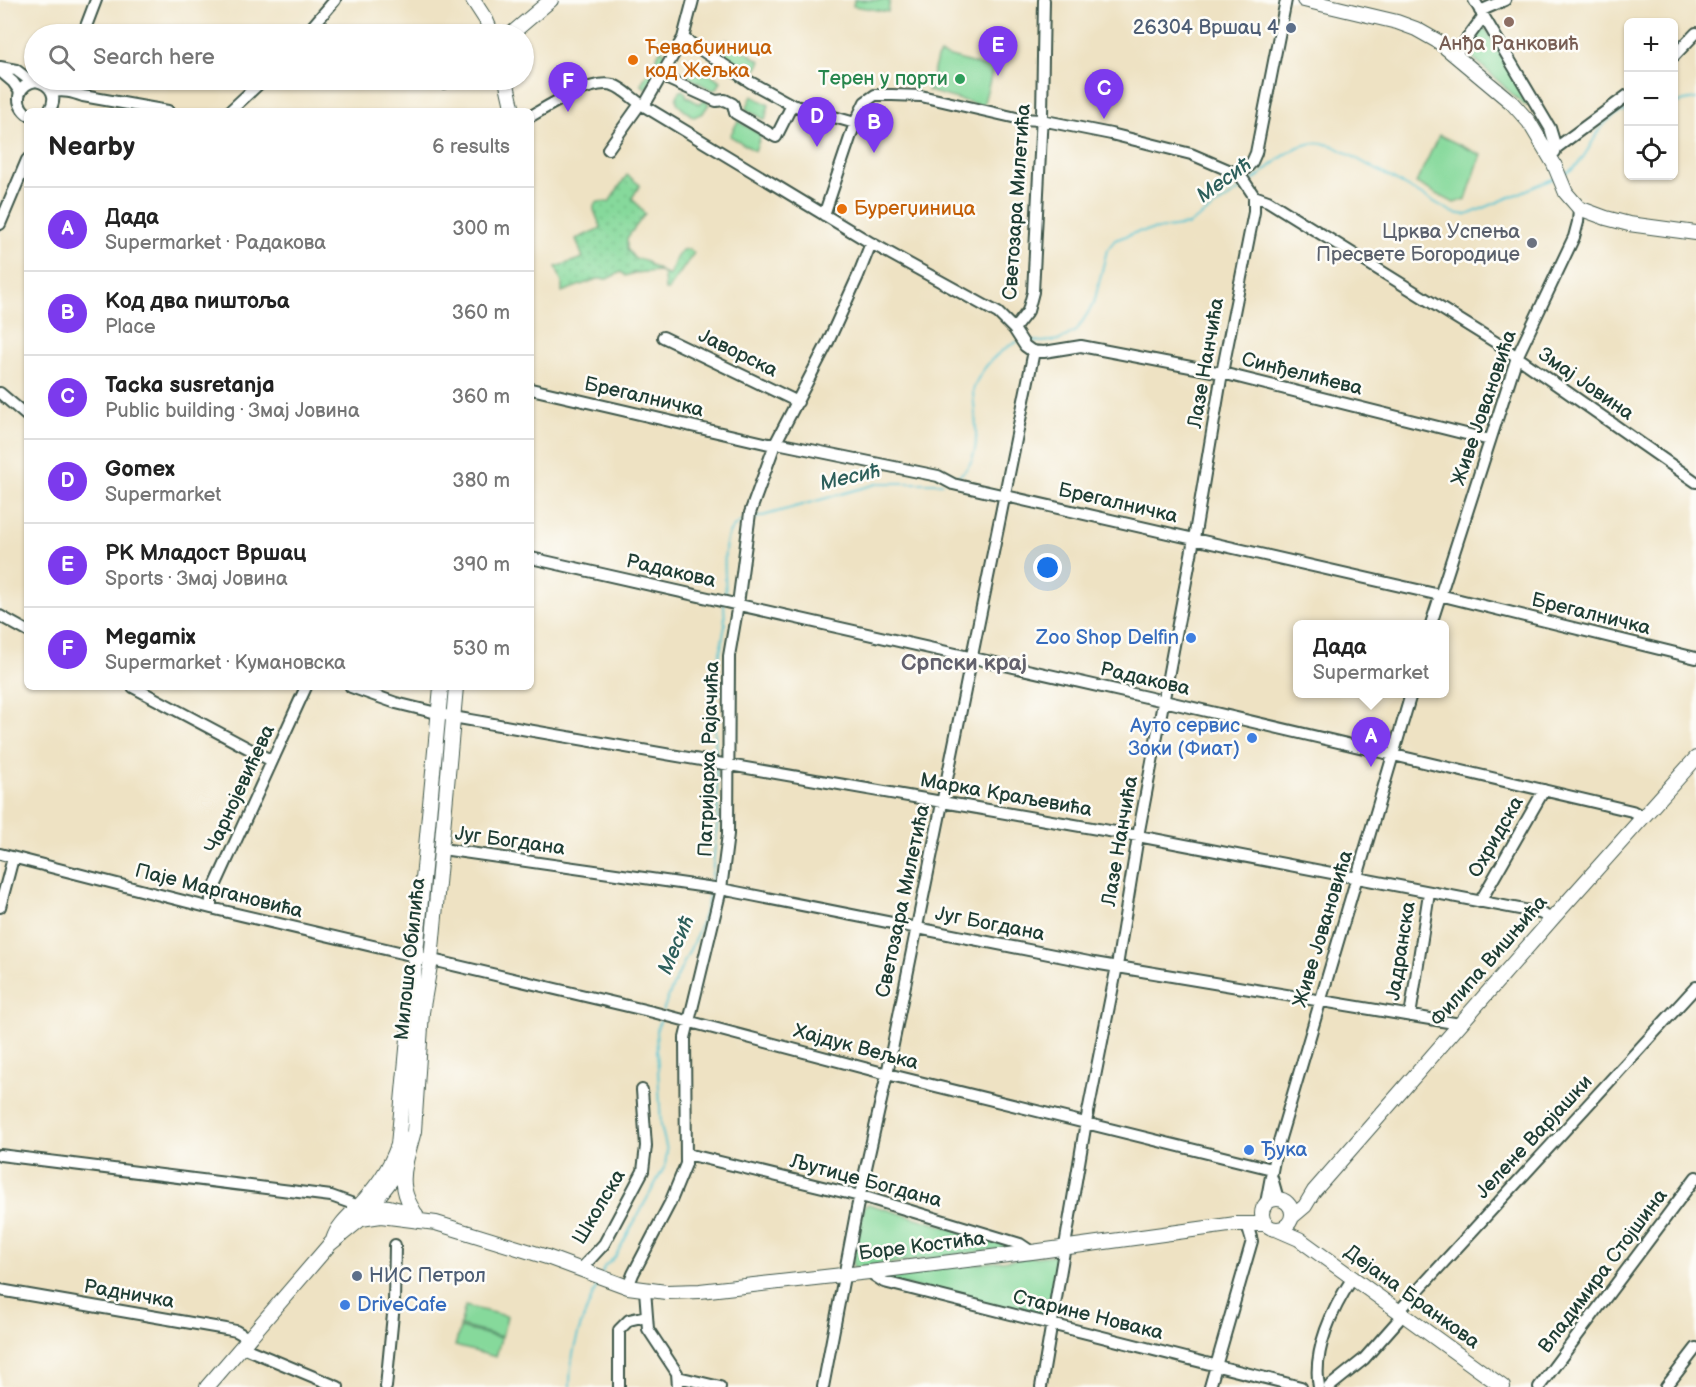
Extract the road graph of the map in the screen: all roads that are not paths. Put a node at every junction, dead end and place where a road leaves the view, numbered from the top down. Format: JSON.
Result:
{"nodes":[{"id":1,"x":96,"y":0,"type":"edge"},
{"id":2,"x":335,"y":0,"type":"edge"},
{"id":3,"x":473,"y":0,"type":"edge"},
{"id":4,"x":551,"y":0,"type":"edge"},
{"id":5,"x":693,"y":0,"type":"edge"},
{"id":6,"x":1044,"y":0,"type":"edge"},
{"id":7,"x":1286,"y":0,"type":"edge"},
{"id":8,"x":1304,"y":0,"type":"edge"},
{"id":9,"x":1474,"y":0,"type":"edge"},
{"id":10,"x":1504,"y":0,"type":"edge"},
{"id":11,"x":1482,"y":14,"type":"junction"},
{"id":12,"x":87,"y":24,"type":"edge"},
{"id":13,"x":315,"y":24,"type":"edge"},
{"id":14,"x":488,"y":24,"type":"edge"},
{"id":15,"x":523,"y":24,"type":"edge"},
{"id":16,"x":1696,"y":33,"type":"edge"},
{"id":17,"x":683,"y":38,"type":"junction"},
{"id":18,"x":1678,"y":52,"type":"edge"},
{"id":19,"x":1455,"y":55,"type":"junction"},
{"id":20,"x":0,"y":69,"type":"edge"},
{"id":21,"x":24,"y":73,"type":"edge"},
{"id":22,"x":661,"y":76,"type":"junction"},
{"id":23,"x":24,"y":86,"type":"edge"},
{"id":24,"x":75,"y":90,"type":"edge"},
{"id":25,"x":252,"y":90,"type":"edge"},
{"id":26,"x":508,"y":90,"type":"edge"},
{"id":27,"x":20,"y":92,"type":"junction"},
{"id":28,"x":80,"y":95,"type":"junction"},
{"id":29,"x":52,"y":99,"type":"edge"},
{"id":30,"x":1624,"y":99,"type":"edge"},
{"id":31,"x":1536,"y":104,"type":"junction"},
{"id":32,"x":642,"y":105,"type":"junction"},
{"id":33,"x":792,"y":105,"type":"junction"},
{"id":34,"x":152,"y":108,"type":"edge"},
{"id":35,"x":233,"y":108,"type":"edge"},
{"id":36,"x":512,"y":108,"type":"edge"},
{"id":37,"x":24,"y":110,"type":"edge"},
{"id":38,"x":534,"y":114,"type":"edge"},
{"id":39,"x":1041,"y":120,"type":"junction"},
{"id":40,"x":1529,"y":122,"type":"junction"},
{"id":41,"x":855,"y":123,"type":"junction"},
{"id":42,"x":1556,"y":148,"type":"junction"},
{"id":43,"x":608,"y":149,"type":"dead end"},
{"id":44,"x":24,"y":167,"type":"edge"},
{"id":45,"x":1556,"y":167,"type":"junction"},
{"id":46,"x":1241,"y":177,"type":"junction"},
{"id":47,"x":1252,"y":193,"type":"junction"},
{"id":48,"x":1579,"y":208,"type":"junction"},
{"id":49,"x":824,"y":215,"type":"junction"},
{"id":50,"x":0,"y":224,"type":"edge"},
{"id":51,"x":1696,"y":233,"type":"edge"},
{"id":52,"x":871,"y":243,"type":"junction"},
{"id":53,"x":1016,"y":332,"type":"junction"},
{"id":54,"x":663,"y":337,"type":"dead end"},
{"id":55,"x":1029,"y":348,"type":"junction"},
{"id":56,"x":1517,"y":357,"type":"junction"},
{"id":57,"x":1222,"y":373,"type":"junction"},
{"id":58,"x":534,"y":390,"type":"edge"},
{"id":59,"x":0,"y":393,"type":"edge"},
{"id":60,"x":798,"y":402,"type":"junction"},
{"id":61,"x":24,"y":413,"type":"edge"},
{"id":62,"x":1490,"y":440,"type":"junction"},
{"id":63,"x":775,"y":444,"type":"junction"},
{"id":64,"x":1694,"y":476,"type":"edge"},
{"id":65,"x":1005,"y":496,"type":"junction"},
{"id":66,"x":1194,"y":539,"type":"junction"},
{"id":67,"x":534,"y":559,"type":"edge"},
{"id":68,"x":1440,"y":596,"type":"junction"},
{"id":69,"x":734,"y":603,"type":"junction"},
{"id":70,"x":0,"y":616,"type":"edge"},
{"id":71,"x":1432,"y":620,"type":"edge"},
{"id":72,"x":24,"y":629,"type":"edge"},
{"id":73,"x":971,"y":658,"type":"junction"},
{"id":74,"x":1696,"y":658,"type":"edge"},
{"id":75,"x":139,"y":690,"type":"edge"},
{"id":76,"x":305,"y":690,"type":"edge"},
{"id":77,"x":359,"y":690,"type":"edge"},
{"id":78,"x":441,"y":690,"type":"edge"},
{"id":79,"x":456,"y":690,"type":"edge"},
{"id":80,"x":1410,"y":698,"type":"edge"},
{"id":81,"x":1164,"y":701,"type":"junction"},
{"id":82,"x":439,"y":713,"type":"junction"},
{"id":83,"x":453,"y":717,"type":"junction"},
{"id":84,"x":1393,"y":756,"type":"junction"},
{"id":85,"x":1696,"y":758,"type":"edge"},
{"id":86,"x":272,"y":761,"type":"junction"},
{"id":87,"x":719,"y":762,"type":"junction"},
{"id":88,"x":1544,"y":790,"type":"junction"},
{"id":89,"x":942,"y":802,"type":"junction"},
{"id":90,"x":1643,"y":817,"type":"junction"},
{"id":91,"x":1138,"y":836,"type":"junction"},
{"id":92,"x":442,"y":849,"type":"junction"},
{"id":93,"x":0,"y":854,"type":"edge"},
{"id":94,"x":14,"y":858,"type":"junction"},
{"id":95,"x":1358,"y":878,"type":"junction"},
{"id":96,"x":719,"y":889,"type":"junction"},
{"id":97,"x":1429,"y":893,"type":"junction"},
{"id":98,"x":1480,"y":902,"type":"junction"},
{"id":99,"x":0,"y":907,"type":"edge"},
{"id":100,"x":211,"y":908,"type":"junction"},
{"id":101,"x":1552,"y":919,"type":"junction"},
{"id":102,"x":915,"y":927,"type":"junction"},
{"id":103,"x":416,"y":957,"type":"junction"},
{"id":104,"x":430,"y":960,"type":"junction"},
{"id":105,"x":1117,"y":966,"type":"junction"},
{"id":106,"x":1694,"y":992,"type":"edge"},
{"id":107,"x":1320,"y":1002,"type":"junction"},
{"id":108,"x":1410,"y":1016,"type":"junction"},
{"id":109,"x":688,"y":1022,"type":"junction"},
{"id":110,"x":1460,"y":1024,"type":"junction"},
{"id":111,"x":886,"y":1074,"type":"junction"},
{"id":112,"x":642,"y":1090,"type":"dead end"},
{"id":113,"x":1086,"y":1122,"type":"junction"},
{"id":114,"x":687,"y":1154,"type":"junction"},
{"id":115,"x":0,"y":1155,"type":"edge"},
{"id":116,"x":406,"y":1161,"type":"junction"},
{"id":117,"x":1272,"y":1172,"type":"junction"},
{"id":118,"x":1696,"y":1177,"type":"edge"},
{"id":119,"x":1314,"y":1191,"type":"junction"},
{"id":120,"x":860,"y":1196,"type":"junction"},
{"id":121,"x":1272,"y":1202,"type":"junction"},
{"id":122,"x":374,"y":1204,"type":"junction"},
{"id":123,"x":360,"y":1212,"type":"junction"},
{"id":124,"x":415,"y":1213,"type":"junction"},
{"id":125,"x":1292,"y":1219,"type":"junction"},
{"id":126,"x":436,"y":1223,"type":"junction"},
{"id":127,"x":1243,"y":1224,"type":"junction"},
{"id":128,"x":1270,"y":1226,"type":"junction"},
{"id":129,"x":1299,"y":1239,"type":"junction"},
{"id":130,"x":1252,"y":1240,"type":"junction"},
{"id":131,"x":395,"y":1245,"type":"dead end"},
{"id":132,"x":1065,"y":1247,"type":"junction"},
{"id":133,"x":1032,"y":1252,"type":"junction"},
{"id":134,"x":586,"y":1271,"type":"junction"},
{"id":135,"x":869,"y":1272,"type":"junction"},
{"id":136,"x":845,"y":1275,"type":"junction"},
{"id":137,"x":1352,"y":1279,"type":"junction"},
{"id":138,"x":611,"y":1280,"type":"joint"},
{"id":139,"x":628,"y":1287,"type":"junction"},
{"id":140,"x":0,"y":1290,"type":"edge"},
{"id":141,"x":645,"y":1290,"type":"junction"},
{"id":142,"x":1401,"y":1313,"type":"junction"},
{"id":143,"x":646,"y":1316,"type":"junction"},
{"id":144,"x":1052,"y":1325,"type":"junction"},
{"id":145,"x":246,"y":1343,"type":"junction"},
{"id":146,"x":1696,"y":1348,"type":"edge"},
{"id":147,"x":1216,"y":1365,"type":"junction"},
{"id":148,"x":678,"y":1382,"type":"edge"},
{"id":149,"x":207,"y":1387,"type":"edge"},
{"id":150,"x":338,"y":1387,"type":"edge"},
{"id":151,"x":386,"y":1387,"type":"edge"},
{"id":152,"x":619,"y":1387,"type":"edge"},
{"id":153,"x":720,"y":1387,"type":"edge"},
{"id":154,"x":823,"y":1387,"type":"edge"},
{"id":155,"x":1041,"y":1387,"type":"edge"},
{"id":156,"x":1210,"y":1387,"type":"edge"},
{"id":157,"x":1301,"y":1387,"type":"edge"},
{"id":158,"x":1319,"y":1387,"type":"edge"},
{"id":159,"x":1329,"y":1387,"type":"edge"},
{"id":160,"x":1503,"y":1387,"type":"edge"},
{"id":161,"x":1539,"y":1387,"type":"edge"},
{"id":162,"x":1666,"y":1387,"type":"edge"}],
"edges":[{"from":1,"to":12,"type":"street"},
{"from":2,"to":13,"type":"street"},
{"from":3,"to":14,"type":"main road"},
{"from":4,"to":15,"type":"main road"},
{"from":5,"to":17,"type":"street"},
{"from":6,"to":39,"type":"street","name":"Светозара Милетића"},
{"from":7,"to":46,"type":"street"},
{"from":8,"to":19,"type":"main road"},
{"from":9,"to":11,"type":"street"},
{"from":10,"to":11,"type":"street"},
{"from":11,"to":19,"type":"street"},
{"from":11,"to":31,"type":"street"},
{"from":16,"to":18,"type":"street"},
{"from":17,"to":22,"type":"street"},
{"from":17,"to":33,"type":"street"},
{"from":19,"to":40,"type":"main road"},
{"from":20,"to":21,"type":"street"},
{"from":20,"to":27,"type":"street"},
{"from":22,"to":32,"type":"street"},
{"from":22,"to":33,"type":"street"},
{"from":23,"to":27,"type":"street"},
{"from":24,"to":28,"type":"street"},
{"from":25,"to":35,"type":"street"},
{"from":26,"to":36,"type":"main road"},
{"from":27,"to":37,"type":"street"},
{"from":28,"to":29,"type":"street"},
{"from":28,"to":34,"type":"street"},
{"from":30,"to":42,"type":"street"},
{"from":31,"to":40,"type":"street"},
{"from":31,"to":42,"type":"street"},
{"from":32,"to":38,"type":"street"},
{"from":32,"to":43,"type":"street"},
{"from":32,"to":49,"type":"street"},
{"from":33,"to":41,"type":"street"},
{"from":39,"to":41,"type":"street"},
{"from":39,"to":46,"type":"street"},
{"from":39,"to":53,"type":"street","name":"Светозара Милетића"},
{"from":40,"to":45,"type":"main road"},
{"from":41,"to":49,"type":"street"},
{"from":42,"to":45,"type":"street"},
{"from":44,"to":50,"type":"street"},
{"from":45,"to":48,"type":"main road"},
{"from":46,"to":47,"type":"street","name":"Змај Јовина"},
{"from":47,"to":56,"type":"street","name":"Змај Јовина"},
{"from":47,"to":57,"type":"street","name":"Лазе Нанчића"},
{"from":48,"to":51,"type":"main road"},
{"from":48,"to":56,"type":"street","name":"Живе Јовановића"},
{"from":49,"to":52,"type":"street"},
{"from":52,"to":53,"type":"street"},
{"from":52,"to":60,"type":"street","name":"Патријарха Рајачића"},
{"from":53,"to":55,"type":"street"},
{"from":54,"to":60,"type":"street","name":"Јаворска"},
{"from":55,"to":57,"type":"street","name":"Синђелићева"},
{"from":55,"to":65,"type":"street","name":"Светозара Милетића"},
{"from":56,"to":62,"type":"street","name":"Живе Јовановића"},
{"from":56,"to":64,"type":"street","name":"Змај Јовина"},
{"from":57,"to":62,"type":"street","name":"Синђелићева"},
{"from":57,"to":66,"type":"street","name":"Лазе Нанчића"},
{"from":58,"to":63,"type":"street","name":"Брегалничка"},
{"from":59,"to":61,"type":"street"},
{"from":60,"to":63,"type":"street","name":"Патријарха Рајачића"},
{"from":62,"to":68,"type":"street","name":"Живе Јовановића"},
{"from":63,"to":65,"type":"street","name":"Брегалничка"},
{"from":63,"to":69,"type":"street","name":"Патријарха Рајачића"},
{"from":65,"to":66,"type":"street","name":"Брегалничка"},
{"from":65,"to":73,"type":"street","name":"Светозара Милетића"},
{"from":66,"to":68,"type":"street","name":"Брегалничка"},
{"from":66,"to":81,"type":"street","name":"Лазе Нанчића"},
{"from":67,"to":69,"type":"street","name":"Радакова"},
{"from":68,"to":71,"type":"street","name":"Живе Јовановића"},
{"from":68,"to":74,"type":"street","name":"Брегалничка"},
{"from":69,"to":73,"type":"street","name":"Радакова"},
{"from":69,"to":87,"type":"street","name":"Патријарха Рајачића"},
{"from":70,"to":72,"type":"street"},
{"from":73,"to":81,"type":"street","name":"Радакова"},
{"from":73,"to":89,"type":"street","name":"Светозара Милетића"},
{"from":75,"to":86,"type":"street"},
{"from":76,"to":86,"type":"street","name":"Чарнојевићева"},
{"from":77,"to":82,"type":"street","name":"Марка Краљевића"},
{"from":78,"to":82,"type":"main road","name":"Милоша Обилића"},
{"from":79,"to":83,"type":"main road","name":"Милоша Обилића"},
{"from":80,"to":84,"type":"street","name":"Живе Јовановића"},
{"from":81,"to":84,"type":"street","name":"Радакова"},
{"from":81,"to":91,"type":"street","name":"Лазе Нанчића"},
{"from":82,"to":83,"type":"street","name":"Марка Краљевића"},
{"from":82,"to":103,"type":"main road","name":"Милоша Обилића"},
{"from":83,"to":87,"type":"street","name":"Марка Краљевића"},
{"from":83,"to":92,"type":"main road","name":"Милоша Обилића"},
{"from":84,"to":88,"type":"street","name":"Радакова"},
{"from":84,"to":95,"type":"street","name":"Живе Јовановића"},
{"from":85,"to":90,"type":"main road","name":"Филипа Вишњића"},
{"from":86,"to":100,"type":"street","name":"Чарнојевићева"},
{"from":87,"to":89,"type":"street","name":"Марка Краљевића"},
{"from":87,"to":96,"type":"street","name":"Патријарха Рајачића"},
{"from":88,"to":90,"type":"street","name":"Радакова"},
{"from":88,"to":98,"type":"street","name":"Охридска"},
{"from":89,"to":91,"type":"street","name":"Марка Краљевића"},
{"from":89,"to":102,"type":"street","name":"Светозара Милетића"},
{"from":90,"to":101,"type":"main road","name":"Филипа Вишњића"},
{"from":91,"to":95,"type":"street","name":"Марка Краљевића"},
{"from":91,"to":105,"type":"street","name":"Лазе Нанчића"},
{"from":92,"to":96,"type":"street","name":"Југ Богдана"},
{"from":92,"to":104,"type":"main road","name":"Милоша Обилића"},
{"from":93,"to":94,"type":"street","name":"Паје Маргановића"},
{"from":94,"to":99,"type":"street"},
{"from":94,"to":100,"type":"street","name":"Паје Маргановића"},
{"from":95,"to":97,"type":"street","name":"Марка Краљевића"},
{"from":95,"to":107,"type":"street","name":"Живе Јовановића"},
{"from":96,"to":102,"type":"street","name":"Југ Богдана"},
{"from":96,"to":109,"type":"street","name":"Патријарха Рајачића"},
{"from":97,"to":98,"type":"street","name":"Марка Краљевића"},
{"from":97,"to":108,"type":"street","name":"Јадранска"},
{"from":98,"to":101,"type":"street","name":"Марка Краљевића"},
{"from":100,"to":103,"type":"street","name":"Паје Маргановића"},
{"from":101,"to":110,"type":"main road","name":"Филипа Вишњића"},
{"from":102,"to":105,"type":"street","name":"Југ Богдана"},
{"from":102,"to":111,"type":"street","name":"Светозара Милетића"},
{"from":103,"to":104,"type":"street","name":"Паје Маргановића"},
{"from":103,"to":123,"type":"main road","name":"Милоша Обилића"},
{"from":104,"to":109,"type":"street","name":"Хајдук Вељка"},
{"from":104,"to":116,"type":"main road","name":"Милоша Обилића"},
{"from":105,"to":107,"type":"street","name":"Југ Богдана"},
{"from":105,"to":113,"type":"street","name":"Лазе Нанчића"},
{"from":106,"to":142,"type":"street","name":"Јелене Варјашки"},
{"from":107,"to":108,"type":"street","name":"Југ Богдана"},
{"from":107,"to":117,"type":"street","name":"Живе Јовановића"},
{"from":108,"to":110,"type":"street","name":"Југ Богдана"},
{"from":109,"to":111,"type":"street","name":"Хајдук Вељка"},
{"from":109,"to":114,"type":"street","name":"Патријарха Рајачића"},
{"from":110,"to":119,"type":"main road","name":"Филипа Вишњића"},
{"from":111,"to":113,"type":"street","name":"Хајдук Вељка"},
{"from":111,"to":120,"type":"street","name":"Светозара Милетића"},
{"from":112,"to":134,"type":"street","name":"Школска"},
{"from":113,"to":117,"type":"street","name":"Хајдук Вељка"},
{"from":113,"to":132,"type":"street","name":"Лазе Нанчића"},
{"from":114,"to":120,"type":"street","name":"Љутице Богдана"},
{"from":114,"to":139,"type":"street","name":"Патријарха Рајачића"},
{"from":115,"to":123,"type":"street"},
{"from":116,"to":122,"type":"main road","name":"Милоша Обилића"},
{"from":116,"to":124,"type":"main road"},
{"from":117,"to":121,"type":"street"},
{"from":118,"to":161,"type":"street","name":"Владимира Стојшина"},
{"from":119,"to":121,"type":"main road"},
{"from":119,"to":125,"type":"main road","name":"Филипа Вишњића"},
{"from":120,"to":133,"type":"street","name":"Љутице Богдана"},
{"from":120,"to":136,"type":"street","name":"Светозара Милетића"},
{"from":121,"to":125,"type":"main road","name":"Дејана Бранкова"},
{"from":121,"to":127,"type":"main road","name":"Боре Костића"},
{"from":121,"to":128,"type":"main road"},
{"from":122,"to":123,"type":"main road","name":"Школска"},
{"from":122,"to":124,"type":"main road","name":"Школска"},
{"from":123,"to":126,"type":"main road","name":"Школска"},
{"from":123,"to":145,"type":"main road","name":"Милоша Обилића"},
{"from":124,"to":126,"type":"main road","name":"Школска"},
{"from":125,"to":128,"type":"main road"},
{"from":125,"to":129,"type":"main road","name":"Дејана Бранкова"},
{"from":126,"to":134,"type":"main road","name":"Школска"},
{"from":127,"to":128,"type":"main road","name":"Боре Костића"},
{"from":127,"to":130,"type":"street"},
{"from":127,"to":132,"type":"main road","name":"Боре Костића"},
{"from":128,"to":129,"type":"main road","name":"Дејана Бранкова"},
{"from":128,"to":130,"type":"street"},
{"from":129,"to":137,"type":"main road","name":"Дејана Бранкова"},
{"from":130,"to":147,"type":"street"},
{"from":131,"to":151,"type":"street"},
{"from":132,"to":133,"type":"main road","name":"Боре Костића"},
{"from":132,"to":144,"type":"street","name":"Лазе Нанчића"},
{"from":133,"to":135,"type":"main road","name":"Боре Костића"},
{"from":134,"to":138,"type":"main road","name":"Школска"},
{"from":135,"to":136,"type":"main road","name":"Боре Костића"},
{"from":135,"to":144,"type":"street","name":"Старине Новака"},
{"from":136,"to":141,"type":"main road","name":"Боре Костића"},
{"from":136,"to":154,"type":"street","name":"Светозара Милетића"},
{"from":137,"to":142,"type":"main road","name":"Дејана Бранкова"},
{"from":137,"to":158,"type":"street"},
{"from":138,"to":139,"type":"main road","name":"Боре Костића"},
{"from":139,"to":141,"type":"main road","name":"Боре Костића"},
{"from":140,"to":145,"type":"street","name":"Радничка"},
{"from":141,"to":143,"type":"street"},
{"from":142,"to":159,"type":"street","name":"Јелене Варјашки"},
{"from":142,"to":160,"type":"main road","name":"Дејана Бранкова"},
{"from":143,"to":148,"type":"street"},
{"from":143,"to":152,"type":"street"},
{"from":144,"to":147,"type":"street","name":"Старине Новака"},
{"from":144,"to":155,"type":"street","name":"Лазе Нанчића"},
{"from":145,"to":149,"type":"main road","name":"Милоша Обилића"},
{"from":145,"to":150,"type":"street","name":"Радничка"},
{"from":146,"to":162,"type":"street"},
{"from":147,"to":156,"type":"street"},
{"from":147,"to":157,"type":"street","name":"Старине Новака"},
{"from":148,"to":153,"type":"street"}]}
